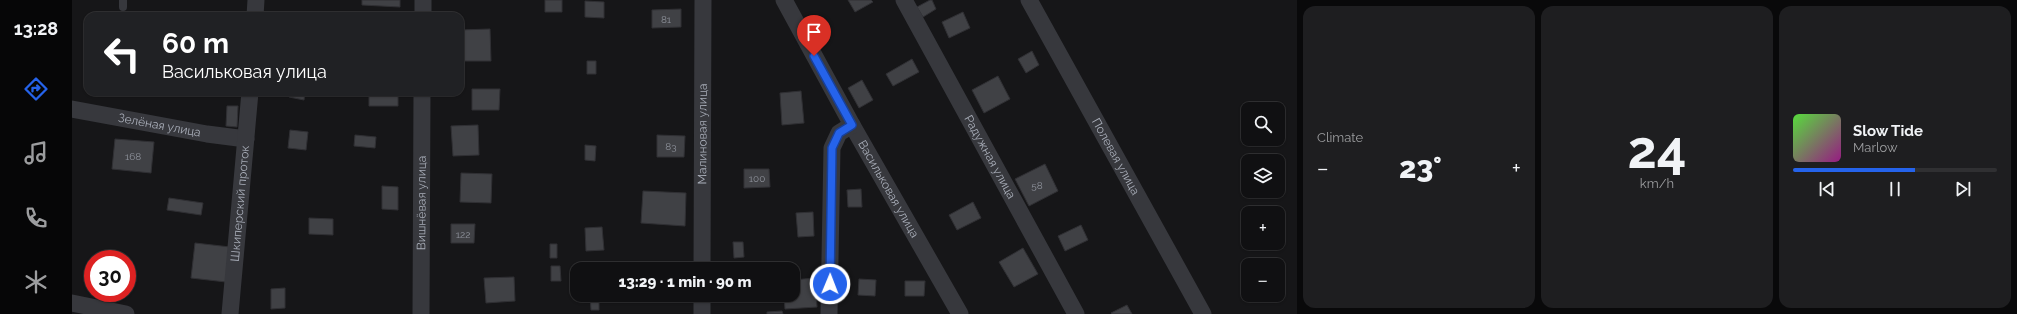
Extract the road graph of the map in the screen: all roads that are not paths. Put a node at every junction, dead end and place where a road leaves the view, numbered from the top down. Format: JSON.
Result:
{"nodes":[{"id":1,"x":256,"y":0,"type":"edge"},
{"id":2,"x":423,"y":0,"type":"edge"},
{"id":3,"x":703,"y":0,"type":"edge"},
{"id":4,"x":784,"y":0,"type":"edge"},
{"id":5,"x":904,"y":0,"type":"edge"},
{"id":6,"x":1029,"y":0,"type":"edge"},
{"id":7,"x":255,"y":12,"type":"edge"},
{"id":8,"x":423,"y":12,"type":"edge"},
{"id":9,"x":250,"y":96,"type":"edge"},
{"id":10,"x":422,"y":96,"type":"edge"},
{"id":11,"x":72,"y":109,"type":"edge"},
{"id":12,"x":852,"y":125,"type":"junction"},
{"id":13,"x":246,"y":139,"type":"junction"},
{"id":14,"x":702,"y":262,"type":"edge"},
{"id":15,"x":702,"y":302,"type":"edge"},
{"id":16,"x":72,"y":303,"type":"edge"},
{"id":17,"x":126,"y":314,"type":"edge"},
{"id":18,"x":230,"y":314,"type":"edge"},
{"id":19,"x":421,"y":314,"type":"edge"},
{"id":20,"x":702,"y":314,"type":"edge"},
{"id":21,"x":829,"y":314,"type":"edge"},
{"id":22,"x":960,"y":314,"type":"edge"},
{"id":23,"x":1076,"y":314,"type":"edge"},
{"id":24,"x":1203,"y":314,"type":"edge"}],
"edges":[{"from":1,"to":7,"type":"street"},
{"from":2,"to":8,"type":"street"},
{"from":3,"to":14,"type":"street","name":"Малиновая улица"},
{"from":4,"to":12,"type":"street","name":"Васильковая улица"},
{"from":5,"to":23,"type":"street","name":"Радужная улица"},
{"from":6,"to":24,"type":"street","name":"Полевая улица"},
{"from":9,"to":13,"type":"street","name":"Шкиперский проток"},
{"from":10,"to":19,"type":"street","name":"Вишнёвая улица"},
{"from":11,"to":13,"type":"street","name":"Зелёная улица"},
{"from":12,"to":21,"type":"street"},
{"from":12,"to":22,"type":"street","name":"Васильковая улица"},
{"from":13,"to":18,"type":"street","name":"Шкиперский проток"},
{"from":15,"to":20,"type":"street"},
{"from":16,"to":17,"type":"street"}]}
